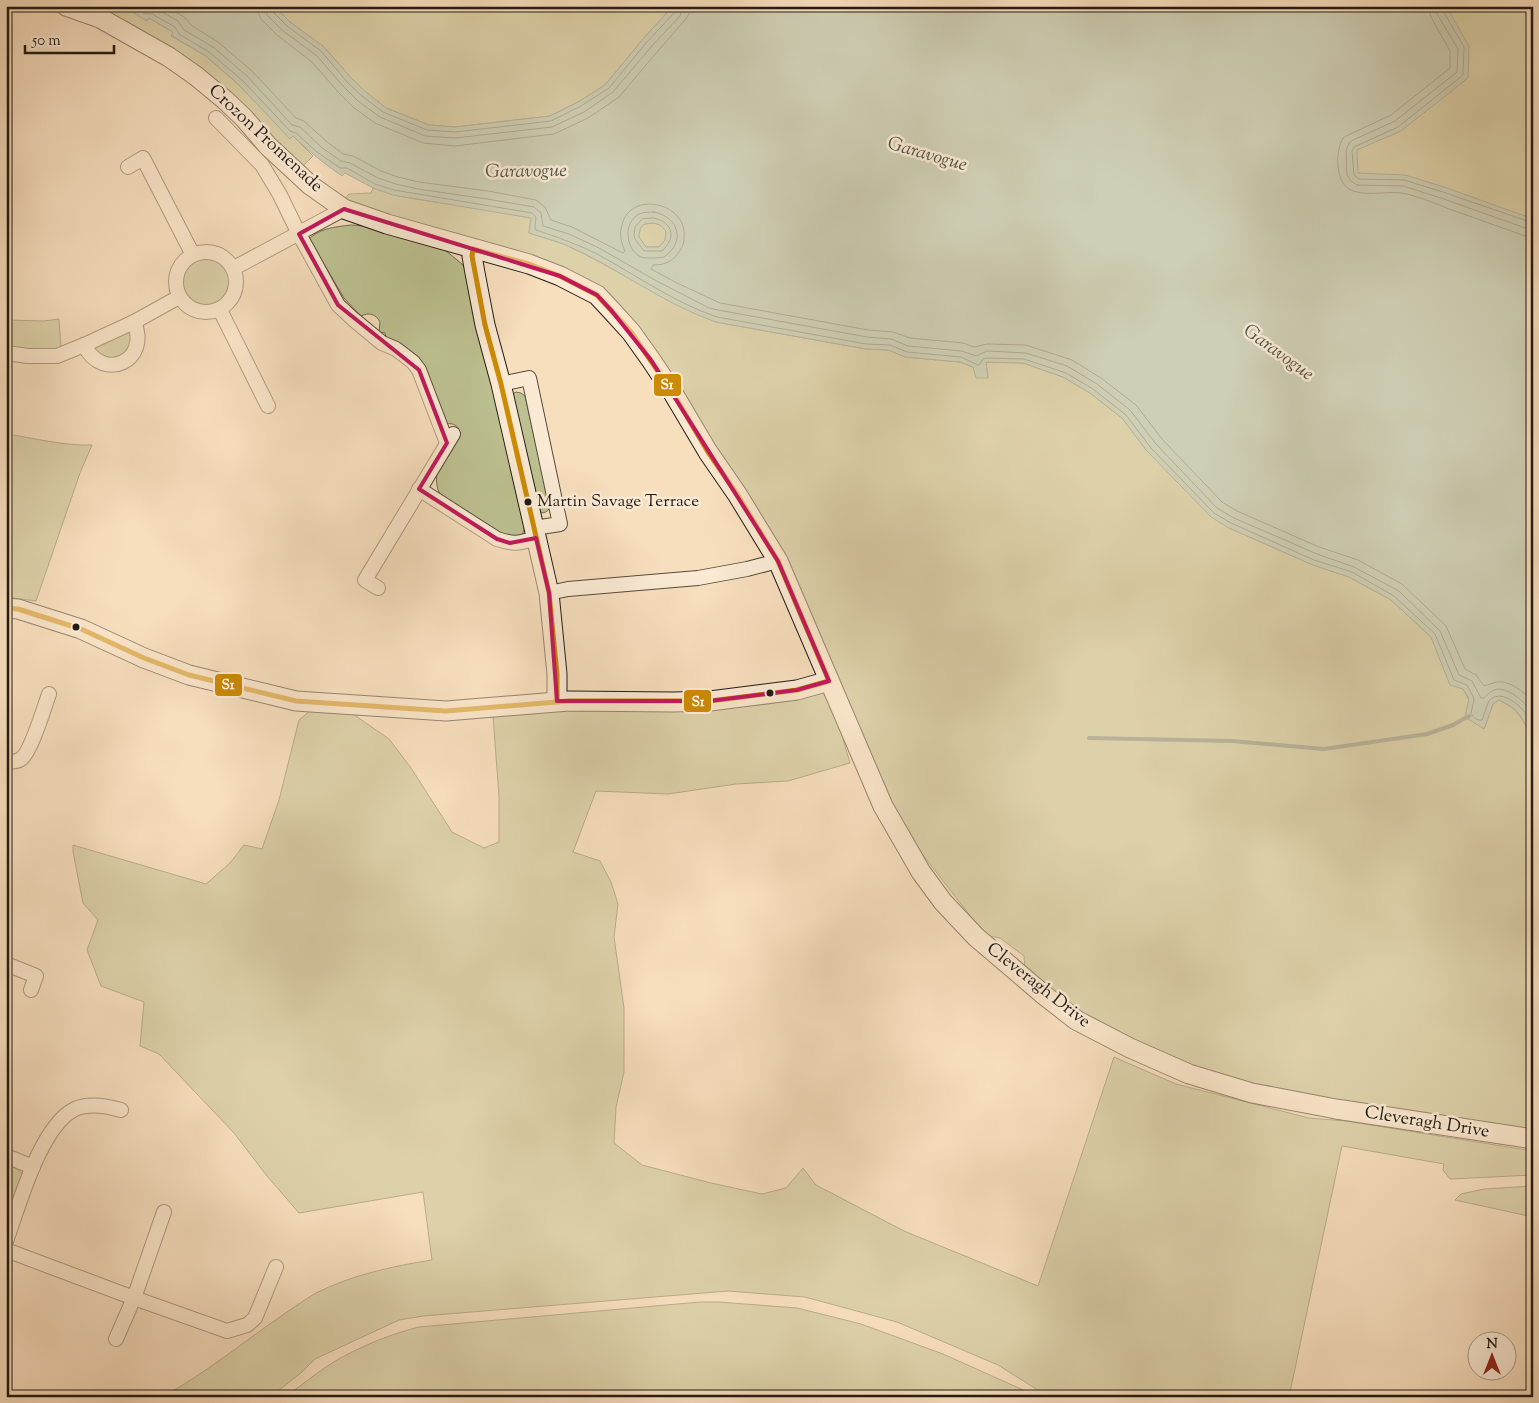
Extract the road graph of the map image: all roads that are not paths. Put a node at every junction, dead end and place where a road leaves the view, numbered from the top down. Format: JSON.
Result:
{"nodes":[{"id":1,"x":66,"y":6,"type":"edge"},
{"id":2,"x":216,"y":118,"type":"dead end"},
{"id":3,"x":128,"y":167,"type":"dead end"},
{"id":4,"x":344,"y":209,"type":"junction"},
{"id":5,"x":299,"y":234,"type":"junction"},
{"id":6,"x":474,"y":248,"type":"junction"},
{"id":7,"x":192,"y":255,"type":"junction"},
{"id":8,"x":234,"y":268,"type":"junction"},
{"id":9,"x":179,"y":297,"type":"junction"},
{"id":10,"x":220,"y":310,"type":"junction"},
{"id":11,"x":134,"y":322,"type":"junction"},
{"id":12,"x":84,"y":345,"type":"junction"},
{"id":13,"x":6,"y":353,"type":"edge"},
{"id":14,"x":501,"y":384,"type":"junction"},
{"id":15,"x":268,"y":406,"type":"dead end"},
{"id":16,"x":419,"y":489,"type":"junction"},
{"id":17,"x":535,"y":533,"type":"junction"},
{"id":18,"x":778,"y":561,"type":"junction"},
{"id":19,"x":378,"y":588,"type":"dead end"},
{"id":20,"x":549,"y":593,"type":"junction"},
{"id":21,"x":6,"y":608,"type":"edge"},
{"id":22,"x":829,"y":681,"type":"junction"},
{"id":23,"x":49,"y":694,"type":"dead end"},
{"id":24,"x":557,"y":702,"type":"junction"},
{"id":25,"x":6,"y":762,"type":"edge"},
{"id":26,"x":6,"y":964,"type":"edge"},
{"id":27,"x":31,"y":990,"type":"dead end"},
{"id":28,"x":121,"y":1110,"type":"dead end"},
{"id":29,"x":1533,"y":1139,"type":"edge"},
{"id":30,"x":6,"y":1156,"type":"edge"},
{"id":31,"x":33,"y":1167,"type":"junction"},
{"id":32,"x":164,"y":1212,"type":"dead end"},
{"id":33,"x":6,"y":1241,"type":"edge"},
{"id":34,"x":6,"y":1250,"type":"edge"},
{"id":35,"x":276,"y":1267,"type":"dead end"},
{"id":36,"x":134,"y":1298,"type":"junction"},
{"id":37,"x":116,"y":1339,"type":"dead end"}],
"edges":[{"from":1,"to":4,"type":"street","name":"Crozon Promenade"},
{"from":2,"to":5,"type":"street"},
{"from":3,"to":7,"type":"street"},
{"from":4,"to":5,"type":"street"},
{"from":4,"to":6,"type":"street","name":"Crozon Promenade"},
{"from":5,"to":8,"type":"street"},
{"from":5,"to":16,"type":"street"},
{"from":6,"to":14,"type":"street"},
{"from":6,"to":18,"type":"street","name":"Crozon Promenade"},
{"from":7,"to":8,"type":"street"},
{"from":7,"to":9,"type":"street"},
{"from":8,"to":10,"type":"street"},
{"from":9,"to":10,"type":"street"},
{"from":9,"to":11,"type":"street"},
{"from":10,"to":15,"type":"street"},
{"from":11,"to":12,"type":"street"},
{"from":11,"to":12,"type":"street"},
{"from":12,"to":13,"type":"street"},
{"from":14,"to":17,"type":"street"},
{"from":14,"to":17,"type":"street"},
{"from":16,"to":17,"type":"street"},
{"from":16,"to":19,"type":"street"},
{"from":17,"to":20,"type":"street"},
{"from":18,"to":20,"type":"street"},
{"from":18,"to":22,"type":"street","name":"Cleveragh Drive"},
{"from":20,"to":24,"type":"street"},
{"from":21,"to":24,"type":"street"},
{"from":22,"to":24,"type":"street"},
{"from":22,"to":29,"type":"street","name":"Cleveragh Drive"},
{"from":23,"to":25,"type":"street"},
{"from":26,"to":27,"type":"street"},
{"from":28,"to":31,"type":"street"},
{"from":30,"to":31,"type":"street"},
{"from":31,"to":33,"type":"street"},
{"from":32,"to":36,"type":"street"},
{"from":34,"to":36,"type":"street"},
{"from":35,"to":36,"type":"street"},
{"from":36,"to":37,"type":"street"}]}
